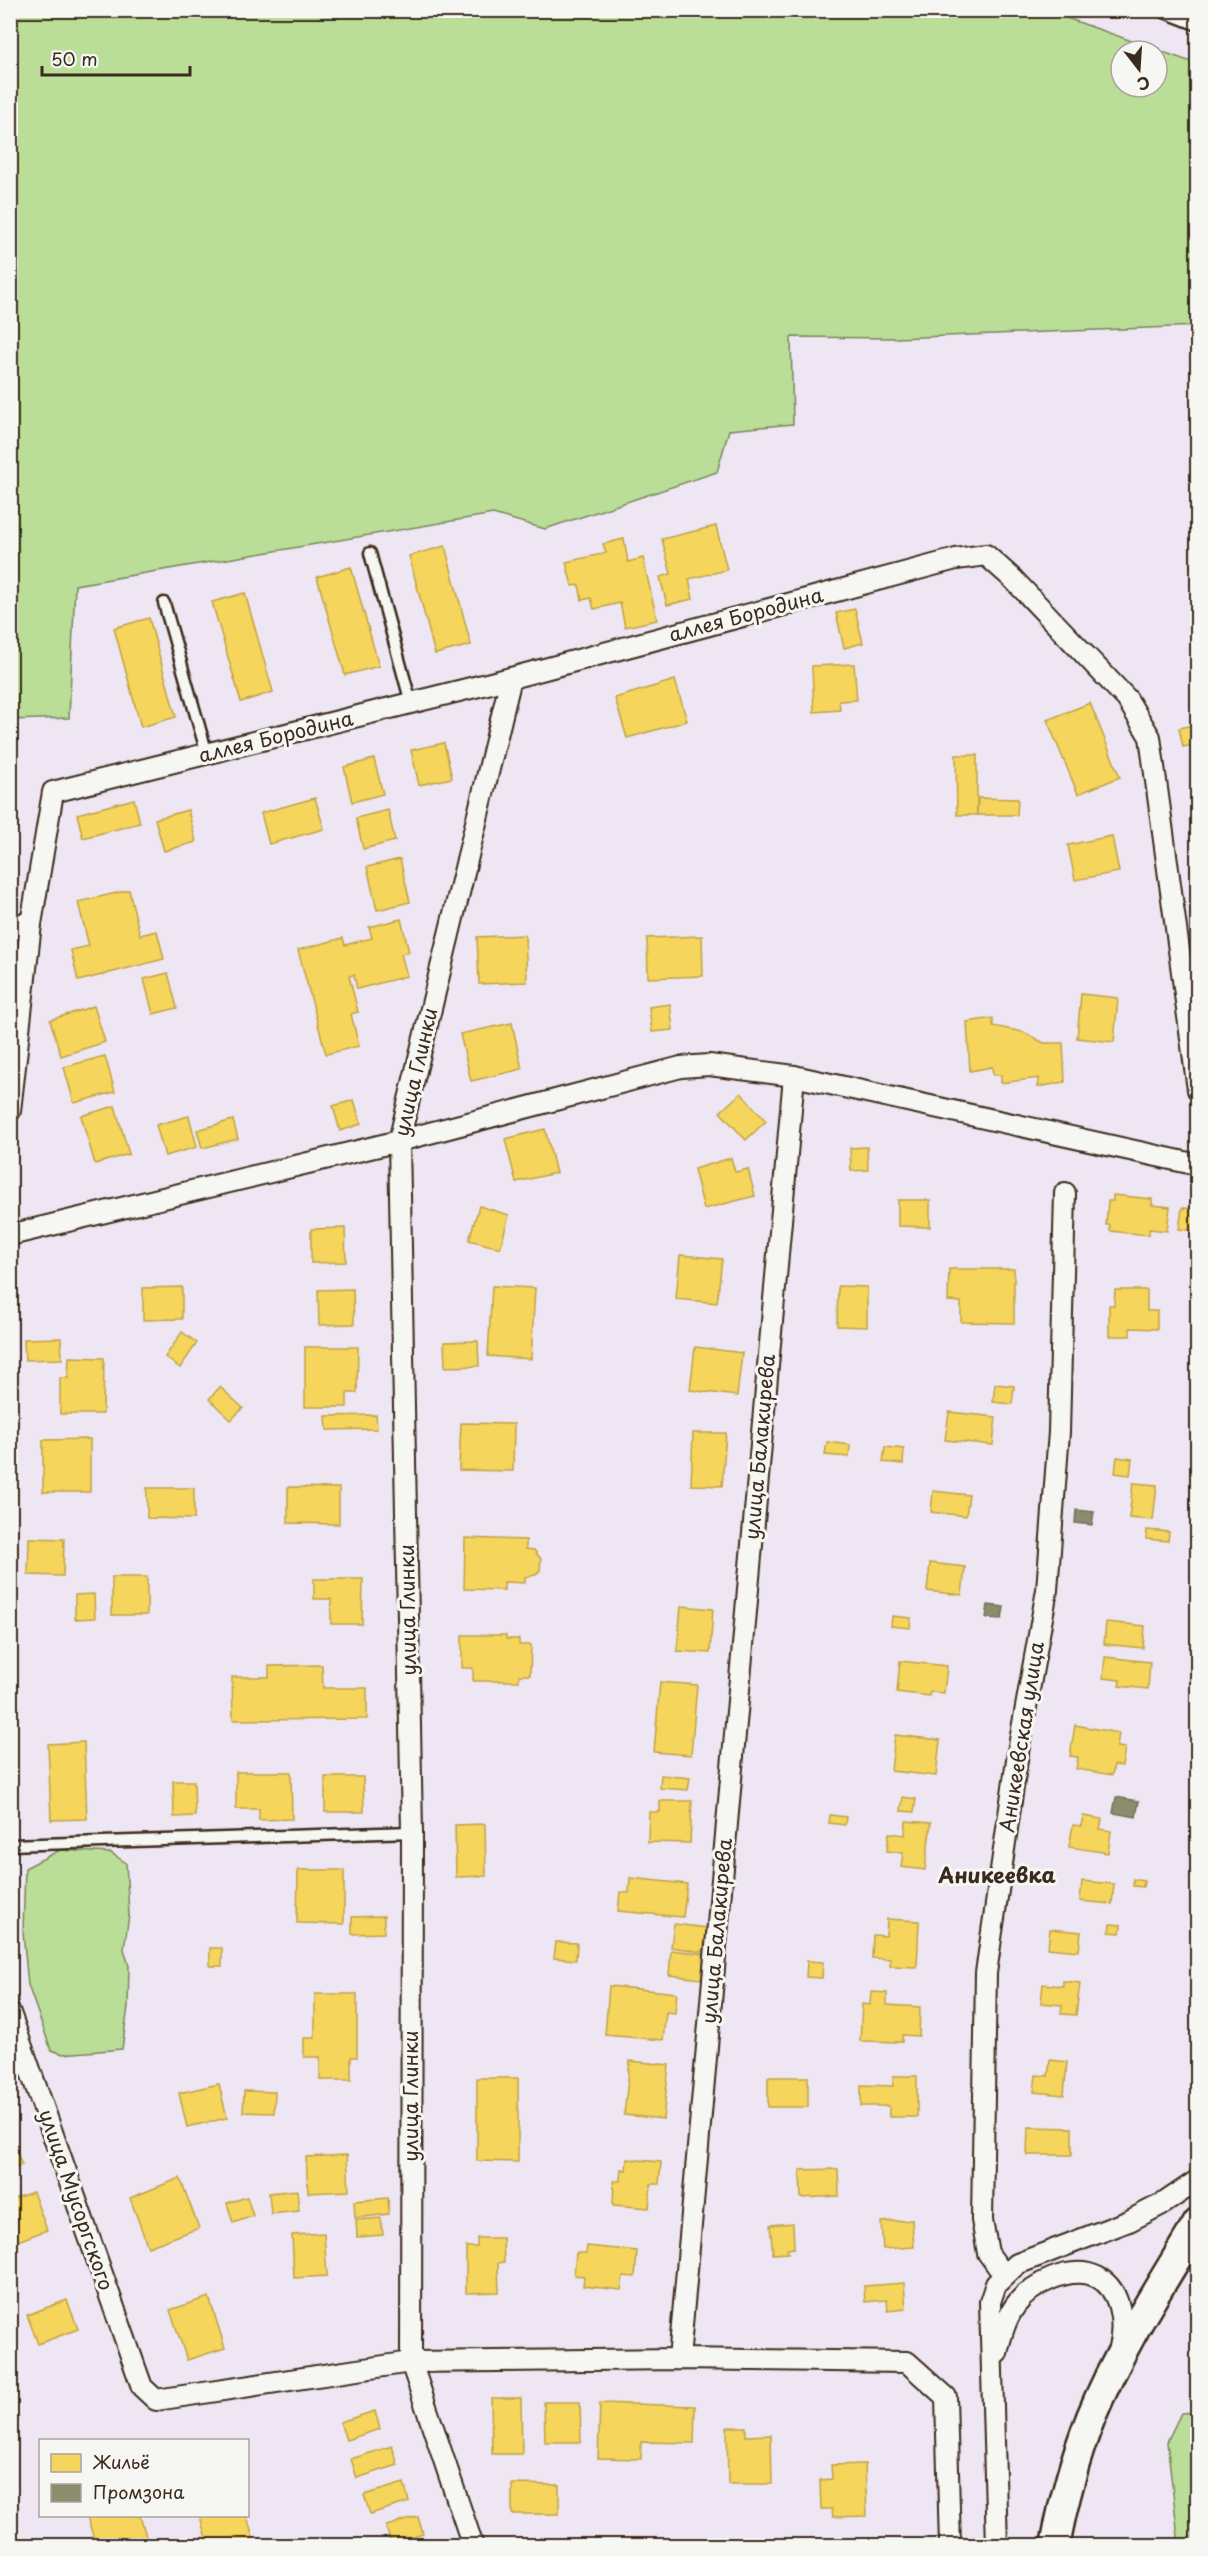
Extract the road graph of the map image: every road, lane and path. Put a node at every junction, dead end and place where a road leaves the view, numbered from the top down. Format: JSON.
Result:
{"nodes":[{"id":1,"x":1160,"y":10,"type":"edge"},
{"id":2,"x":1197,"y":25,"type":"edge"},
{"id":3,"x":370,"y":553,"type":"dead end"},
{"id":4,"x":164,"y":603,"type":"dead end"},
{"id":5,"x":512,"y":678,"type":"junction"},
{"id":6,"x":411,"y":703,"type":"junction"},
{"id":7,"x":207,"y":754,"type":"junction"},
{"id":8,"x":10,"y":924,"type":"edge"},
{"id":9,"x":31,"y":924,"type":"junction"},
{"id":10,"x":794,"y":1076,"type":"junction"},
{"id":11,"x":1197,"y":1090,"type":"edge"},
{"id":12,"x":10,"y":1111,"type":"edge"},
{"id":13,"x":399,"y":1141,"type":"junction"},
{"id":14,"x":1197,"y":1165,"type":"edge"},
{"id":15,"x":1065,"y":1193,"type":"dead end"},
{"id":16,"x":10,"y":1235,"type":"edge"},
{"id":17,"x":412,"y":1832,"type":"junction"},
{"id":18,"x":10,"y":1845,"type":"edge"},
{"id":19,"x":10,"y":2013,"type":"edge"},
{"id":20,"x":1197,"y":2180,"type":"edge"},
{"id":21,"x":1197,"y":2223,"type":"edge"},
{"id":22,"x":1004,"y":2275,"type":"junction"},
{"id":23,"x":679,"y":2359,"type":"junction"},
{"id":24,"x":411,"y":2362,"type":"junction"},
{"id":25,"x":1114,"y":2372,"type":"junction"},
{"id":26,"x":991,"y":2388,"type":"junction"},
{"id":27,"x":473,"y":2546,"type":"edge"},
{"id":28,"x":950,"y":2546,"type":"edge"},
{"id":29,"x":997,"y":2546,"type":"edge"},
{"id":30,"x":1055,"y":2546,"type":"edge"}],
"edges":[{"from":1,"to":2,"type":"lane"},
{"from":3,"to":6,"type":"lane"},
{"from":4,"to":7,"type":"lane"},
{"from":5,"to":6,"type":"street","name":"аллея Бородина"},
{"from":5,"to":11,"type":"street","name":"аллея Бородина"},
{"from":5,"to":13,"type":"street","name":"улица Глинки"},
{"from":6,"to":7,"type":"street","name":"аллея Бородина"},
{"from":7,"to":9,"type":"street","name":"аллея Бородина"},
{"from":8,"to":9,"type":"street"},
{"from":9,"to":12,"type":"street"},
{"from":10,"to":13,"type":"street"},
{"from":10,"to":14,"type":"street"},
{"from":10,"to":23,"type":"street","name":"улица Балакирева"},
{"from":13,"to":16,"type":"street"},
{"from":13,"to":17,"type":"street","name":"улица Глинки"},
{"from":15,"to":22,"type":"street","name":"Аникеевская улица"},
{"from":17,"to":18,"type":"lane"},
{"from":17,"to":24,"type":"street","name":"улица Глинки"},
{"from":19,"to":24,"type":"street","name":"улица Мусоргского"},
{"from":20,"to":22,"type":"street"},
{"from":21,"to":25,"type":"street"},
{"from":22,"to":26,"type":"street"},
{"from":23,"to":24,"type":"street"},
{"from":23,"to":28,"type":"street"},
{"from":24,"to":27,"type":"street","name":"улица Глинки"},
{"from":25,"to":26,"type":"street"},
{"from":25,"to":30,"type":"street"},
{"from":26,"to":29,"type":"street"}]}
